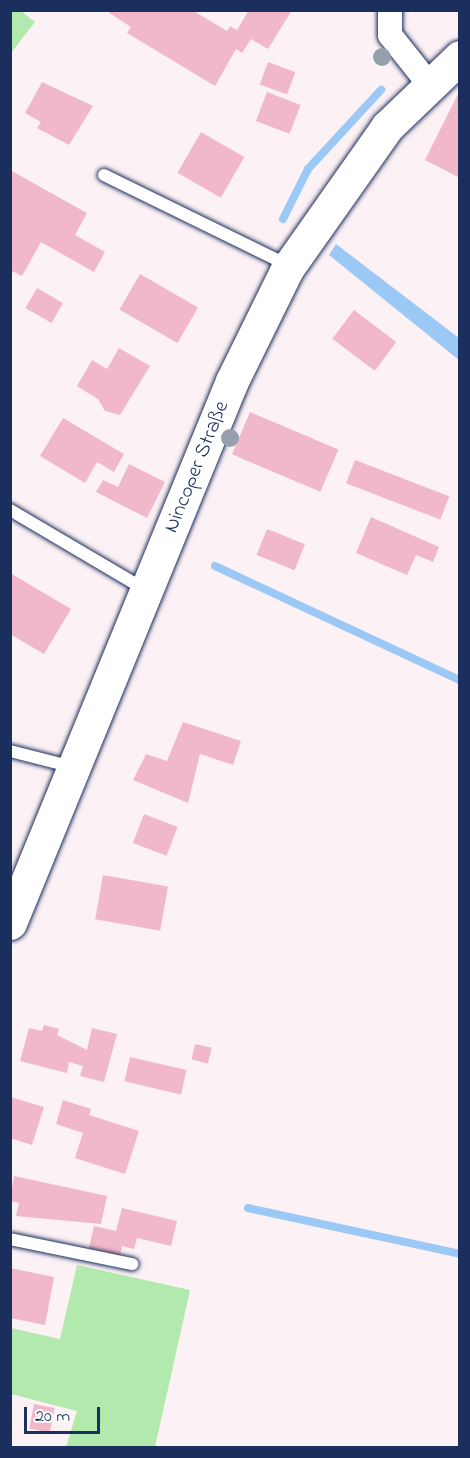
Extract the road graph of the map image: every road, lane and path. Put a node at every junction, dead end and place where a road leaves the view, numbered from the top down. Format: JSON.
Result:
{"nodes":[{"id":1,"x":390,"y":10,"type":"edge"},
{"id":2,"x":459,"y":57,"type":"edge"},
{"id":3,"x":428,"y":83,"type":"junction"},
{"id":4,"x":104,"y":175,"type":"dead end"},
{"id":5,"x":289,"y":266,"type":"junction"},
{"id":6,"x":10,"y":510,"type":"edge"},
{"id":7,"x":147,"y":591,"type":"junction"},
{"id":8,"x":10,"y":751,"type":"edge"},
{"id":9,"x":74,"y":767,"type":"junction"},
{"id":10,"x":10,"y":923,"type":"edge"},
{"id":11,"x":10,"y":1239,"type":"edge"},
{"id":12,"x":132,"y":1264,"type":"dead end"}],
"edges":[{"from":1,"to":3,"type":"street"},
{"from":2,"to":3,"type":"main road","name":"Nincoper Straße"},
{"from":3,"to":5,"type":"main road","name":"Nincoper Straße"},
{"from":4,"to":5,"type":"lane"},
{"from":5,"to":7,"type":"main road","name":"Nincoper Straße"},
{"from":6,"to":7,"type":"lane"},
{"from":7,"to":9,"type":"main road","name":"Nincoper Straße"},
{"from":8,"to":9,"type":"lane"},
{"from":9,"to":10,"type":"main road","name":"Nincoper Straße"},
{"from":11,"to":12,"type":"lane"}]}
